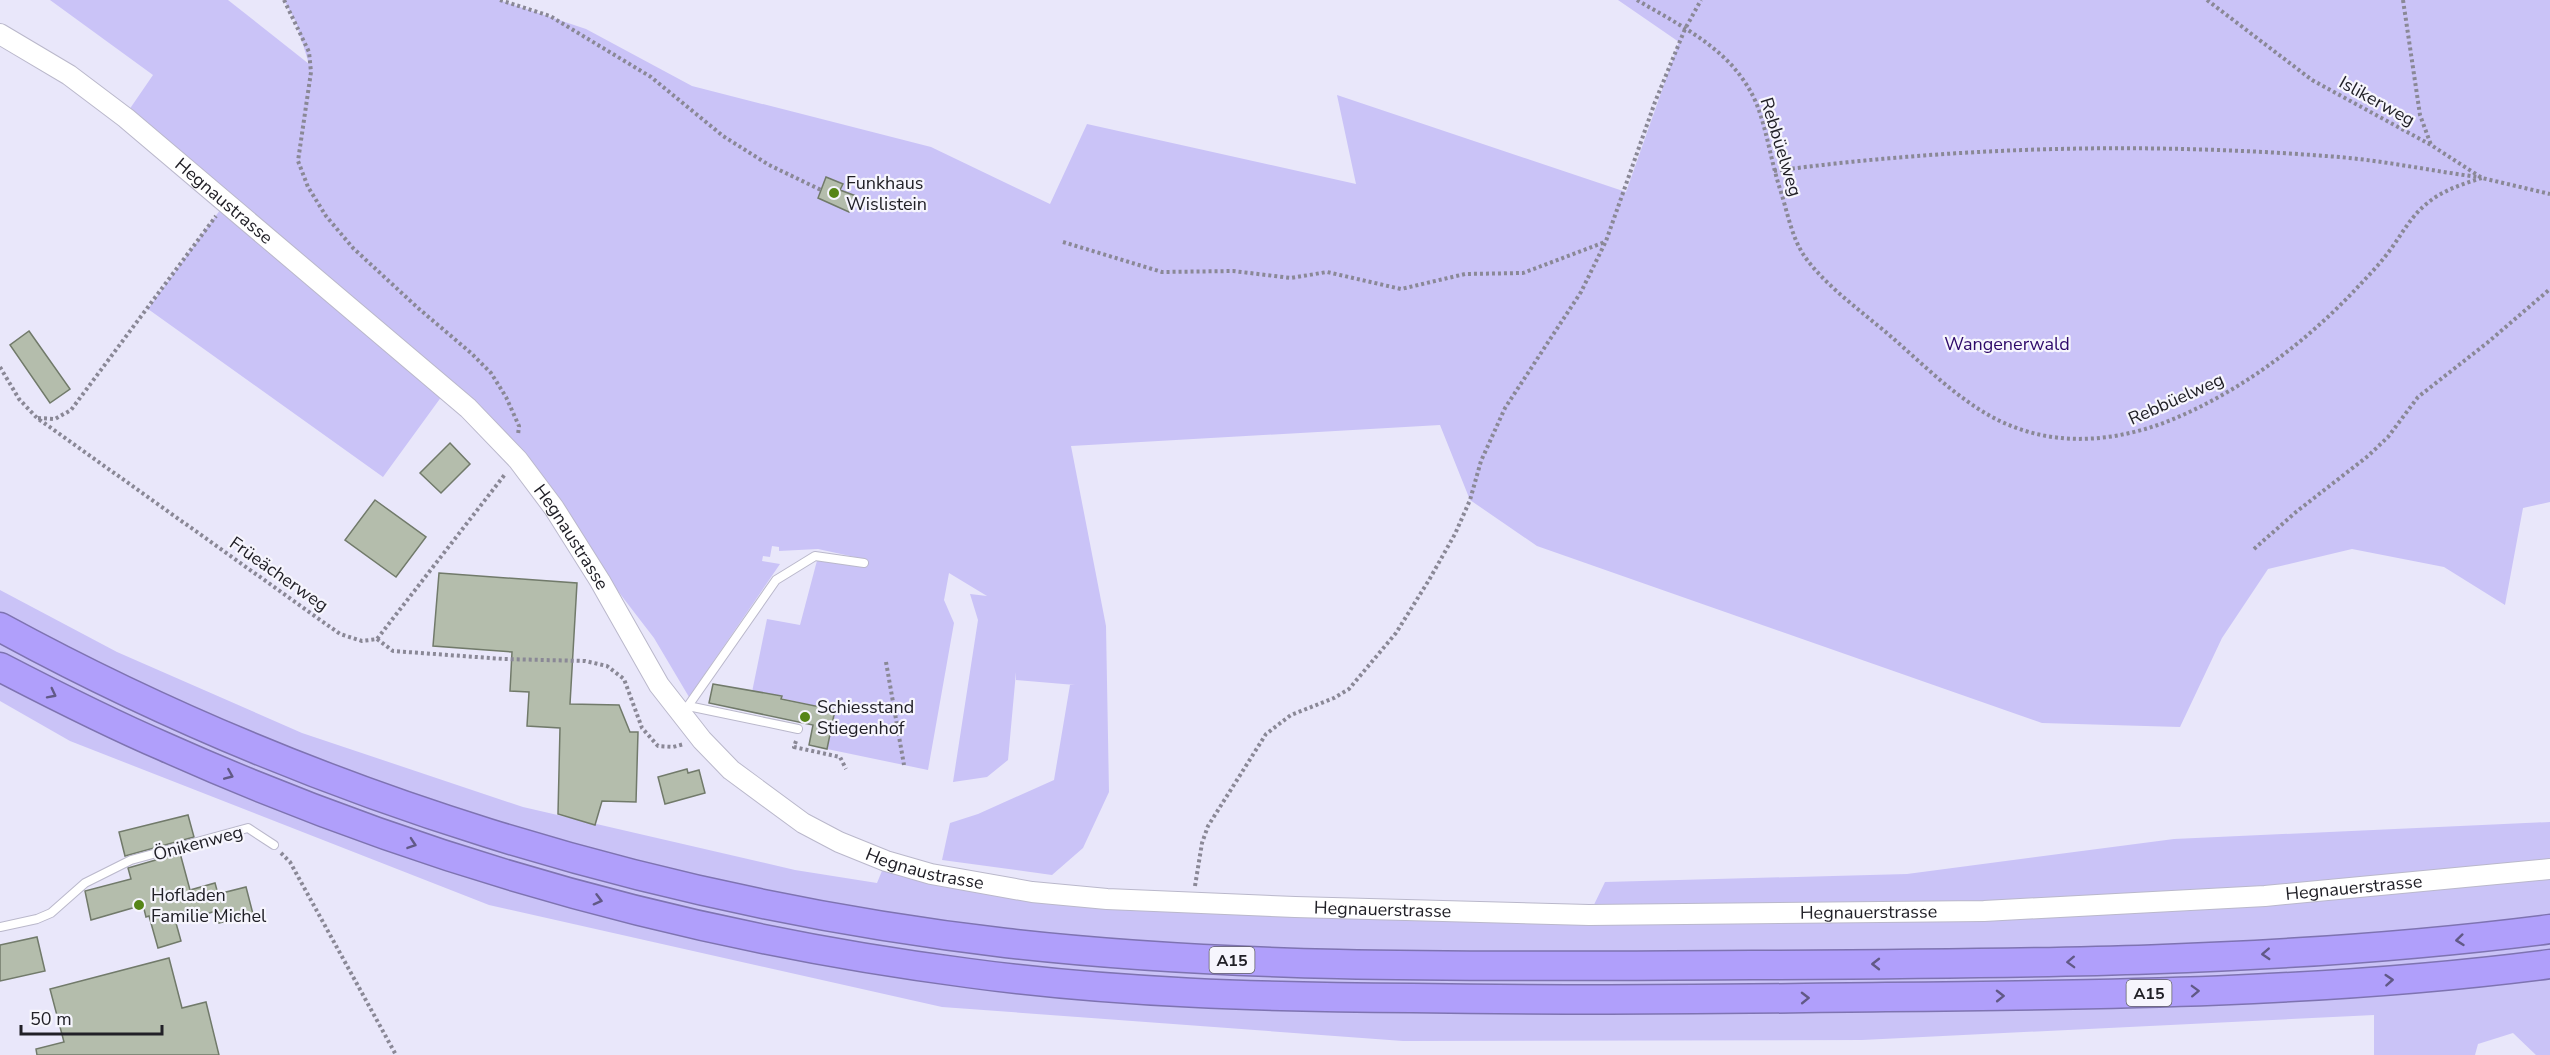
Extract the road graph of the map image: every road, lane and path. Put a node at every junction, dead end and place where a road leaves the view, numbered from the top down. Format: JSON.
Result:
{"nodes":[{"id":1,"x":284,"y":0,"type":"edge"},
{"id":2,"x":500,"y":0,"type":"edge"},
{"id":3,"x":1637,"y":0,"type":"edge"},
{"id":4,"x":1701,"y":0,"type":"edge"},
{"id":5,"x":2206,"y":0,"type":"edge"},
{"id":6,"x":2403,"y":0,"type":"edge"},
{"id":7,"x":1685,"y":29,"type":"junction"},
{"id":8,"x":0,"y":34,"type":"edge"},
{"id":9,"x":2431,"y":145,"type":"junction"},
{"id":10,"x":1774,"y":171,"type":"junction"},
{"id":11,"x":2482,"y":178,"type":"junction"},
{"id":12,"x":821,"y":190,"type":"dead end"},
{"id":13,"x":2550,"y":194,"type":"edge"},
{"id":14,"x":226,"y":202,"type":"junction"},
{"id":15,"x":1606,"y":241,"type":"junction"},
{"id":16,"x":1063,"y":242,"type":"dead end"},
{"id":17,"x":2550,"y":289,"type":"edge"},
{"id":18,"x":0,"y":367,"type":"edge"},
{"id":19,"x":37,"y":418,"type":"junction"},
{"id":20,"x":514,"y":455,"type":"junction"},
{"id":21,"x":2253,"y":549,"type":"dead end"},
{"id":22,"x":864,"y":564,"type":"dead end"},
{"id":23,"x":0,"y":627,"type":"edge"},
{"id":24,"x":377,"y":639,"type":"junction"},
{"id":25,"x":886,"y":662,"type":"dead end"},
{"id":26,"x":0,"y":667,"type":"edge"},
{"id":27,"x":684,"y":710,"type":"junction"},
{"id":28,"x":798,"y":729,"type":"joint"},
{"id":29,"x":702,"y":740,"type":"junction"},
{"id":30,"x":904,"y":765,"type":"dead end"},
{"id":31,"x":846,"y":769,"type":"dead end"},
{"id":32,"x":274,"y":845,"type":"joint"},
{"id":33,"x":2550,"y":869,"type":"edge"},
{"id":34,"x":1193,"y":893,"type":"junction"},
{"id":35,"x":0,"y":927,"type":"edge"},
{"id":36,"x":2550,"y":929,"type":"edge"},
{"id":37,"x":2550,"y":964,"type":"edge"},
{"id":38,"x":396,"y":1055,"type":"edge"}],
"edges":[{"from":1,"to":20,"type":"path"},
{"from":2,"to":12,"type":"path"},
{"from":3,"to":7,"type":"path","name":"Rebbüelweg"},
{"from":4,"to":7,"type":"path"},
{"from":5,"to":9,"type":"path","name":"Islikerweg"},
{"from":6,"to":9,"type":"path"},
{"from":7,"to":10,"type":"path","name":"Rebbüelweg"},
{"from":7,"to":15,"type":"path"},
{"from":8,"to":14,"type":"street","name":"Hegnaustrasse"},
{"from":9,"to":11,"type":"path","name":"Islikerweg"},
{"from":10,"to":11,"type":"path"},
{"from":10,"to":11,"type":"path","name":"Rebbüelweg"},
{"from":11,"to":13,"type":"path","name":"Islikerweg"},
{"from":14,"to":19,"type":"path"},
{"from":14,"to":20,"type":"street","name":"Hegnaustrasse"},
{"from":15,"to":16,"type":"path"},
{"from":15,"to":34,"type":"path"},
{"from":17,"to":21,"type":"path"},
{"from":18,"to":19,"type":"path","name":"Früeächerweg"},
{"from":19,"to":24,"type":"path","name":"Früeächerweg"},
{"from":20,"to":24,"type":"path"},
{"from":20,"to":27,"type":"street","name":"Hegnaustrasse"},
{"from":22,"to":27,"type":"lane"},
{"from":36,"to":23,"type":"highway","number":"A15","one_way":true},
{"from":24,"to":29,"type":"path"},
{"from":25,"to":30,"type":"path"},
{"from":26,"to":37,"type":"highway","number":"A15","one_way":true},
{"from":27,"to":28,"type":"lane"},
{"from":27,"to":29,"type":"street","name":"Hegnaustrasse"},
{"from":28,"to":31,"type":"path"},
{"from":29,"to":34,"type":"street","name":"Hegnaustrasse"},
{"from":32,"to":35,"type":"lane","name":"Önikenweg"},
{"from":32,"to":38,"type":"path"},
{"from":33,"to":34,"type":"street","name":"Hegnauerstrasse"}]}
